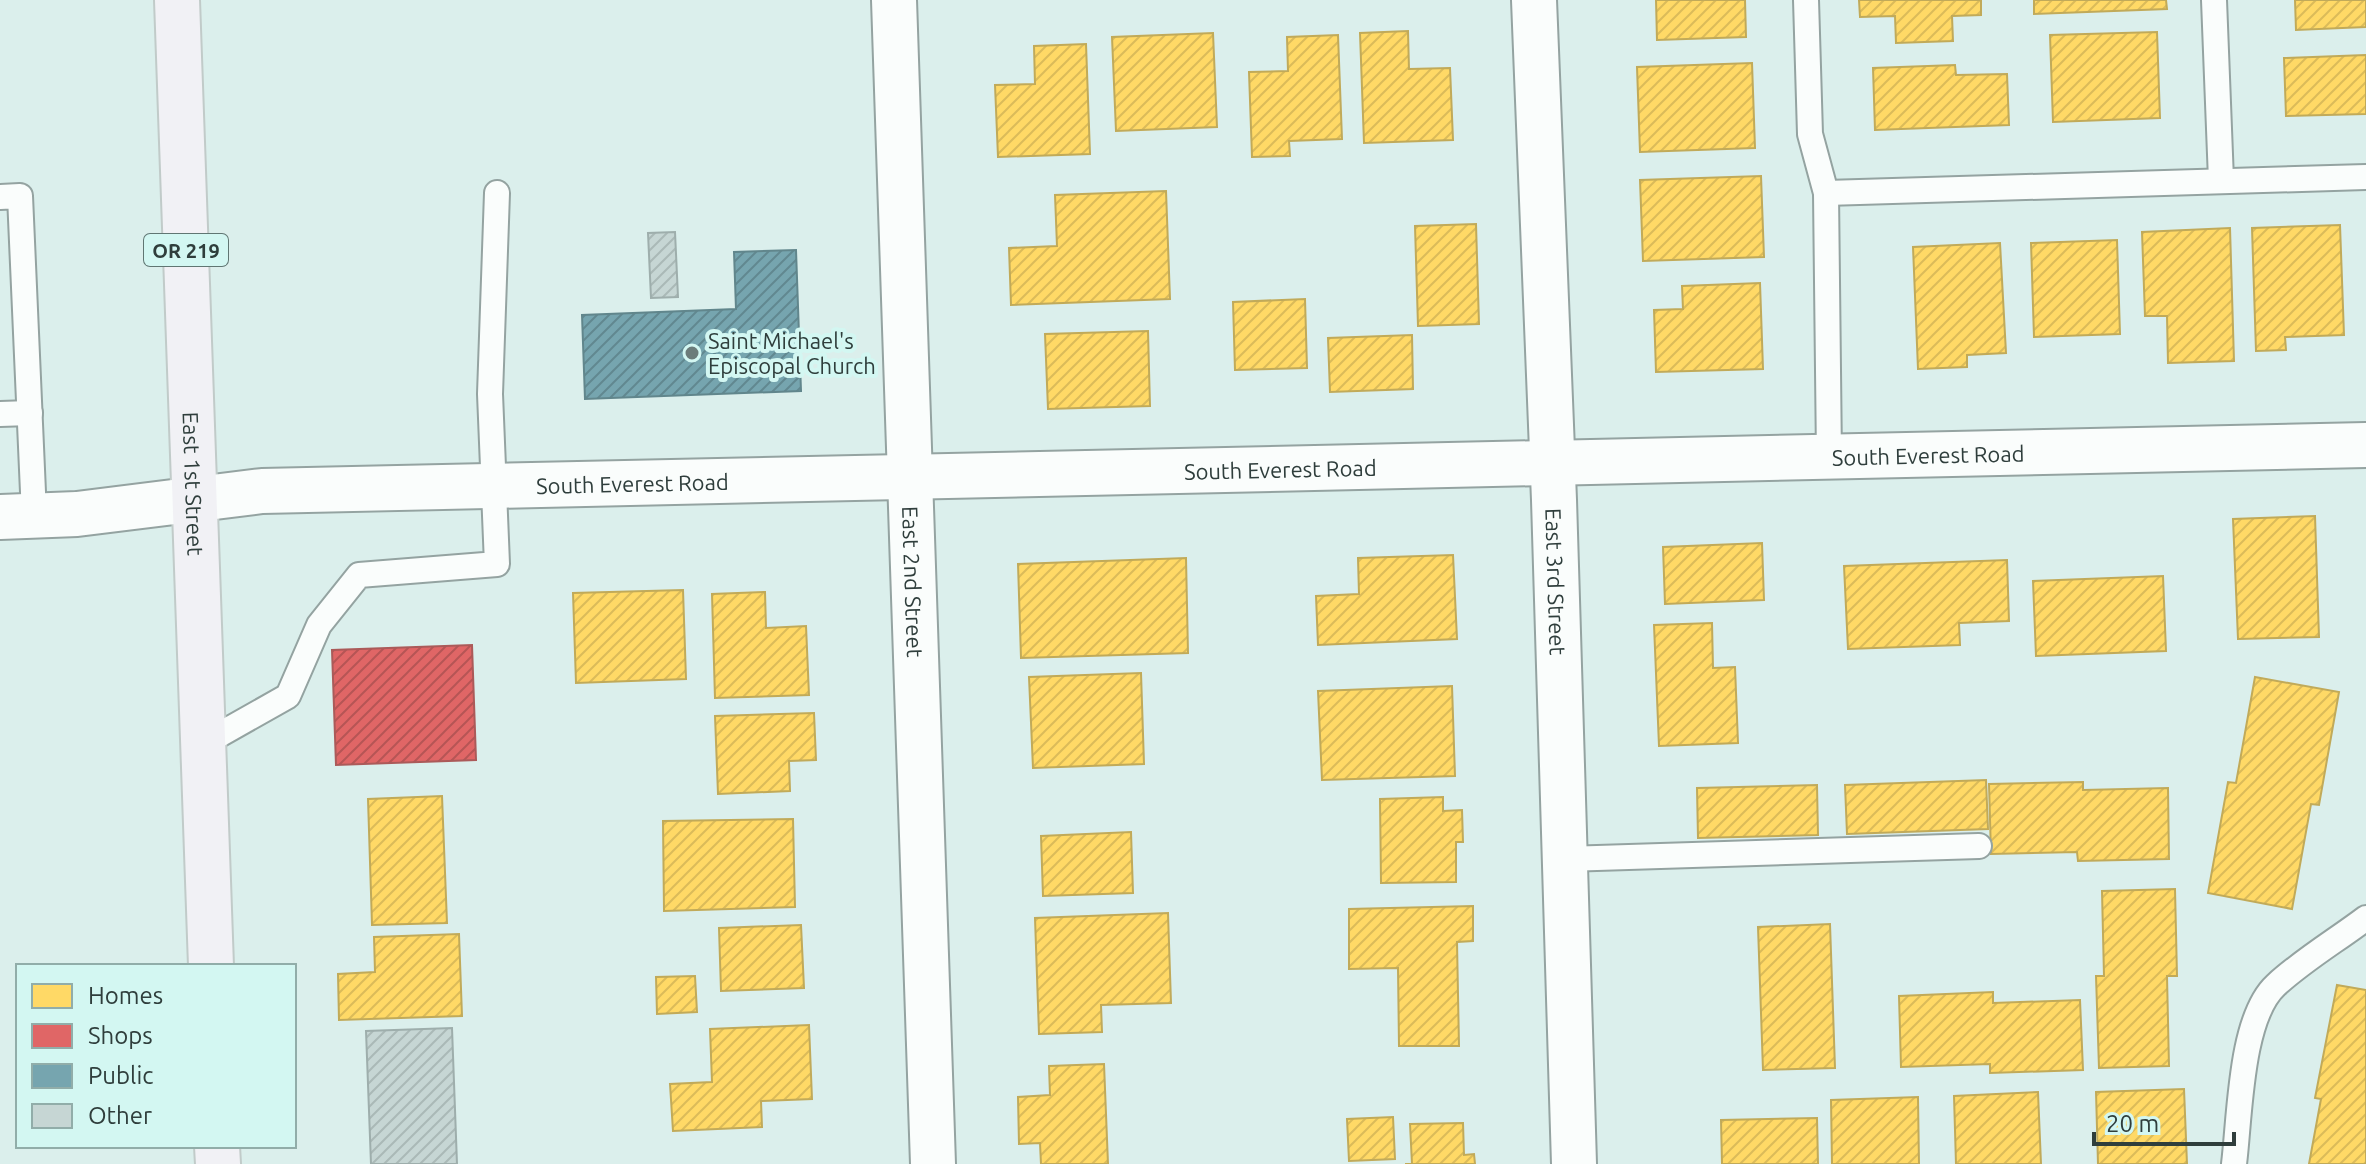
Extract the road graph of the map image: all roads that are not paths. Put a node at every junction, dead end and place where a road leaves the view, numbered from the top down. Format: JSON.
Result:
{"nodes":[{"id":1,"x":177,"y":0,"type":"edge"},
{"id":2,"x":894,"y":0,"type":"edge"},
{"id":3,"x":1534,"y":0,"type":"edge"},
{"id":4,"x":1806,"y":0,"type":"edge"},
{"id":5,"x":2214,"y":0,"type":"edge"},
{"id":6,"x":2366,"y":177,"type":"edge"},
{"id":7,"x":2221,"y":180,"type":"junction"},
{"id":8,"x":497,"y":193,"type":"dead end"},
{"id":9,"x":1826,"y":193,"type":"junction"},
{"id":10,"x":0,"y":197,"type":"edge"},
{"id":11,"x":30,"y":413,"type":"junction"},
{"id":12,"x":0,"y":414,"type":"edge"},
{"id":13,"x":2366,"y":445,"type":"edge"},
{"id":14,"x":1829,"y":458,"type":"junction"},
{"id":15,"x":1553,"y":462,"type":"junction"},
{"id":16,"x":911,"y":478,"type":"junction"},
{"id":17,"x":495,"y":487,"type":"junction"},
{"id":18,"x":194,"y":499,"type":"junction"},
{"id":19,"x":17,"y":516,"type":"edge"},
{"id":20,"x":203,"y":744,"type":"junction"},
{"id":21,"x":1979,"y":846,"type":"dead end"},
{"id":22,"x":1565,"y":859,"type":"junction"},
{"id":23,"x":2366,"y":918,"type":"edge"},
{"id":24,"x":211,"y":964,"type":"edge"},
{"id":25,"x":933,"y":1164,"type":"edge"},
{"id":26,"x":1574,"y":1164,"type":"edge"},
{"id":27,"x":2234,"y":1164,"type":"edge"}],
"edges":[{"from":1,"to":18,"type":"main road","name":"East 1st Street","number":"OR 219"},
{"from":2,"to":16,"type":"street","name":"East 2nd Street"},
{"from":3,"to":15,"type":"street","name":"East 3rd Street"},
{"from":4,"to":9,"type":"lane"},
{"from":5,"to":7,"type":"lane"},
{"from":6,"to":7,"type":"lane"},
{"from":7,"to":9,"type":"lane"},
{"from":8,"to":17,"type":"lane"},
{"from":9,"to":14,"type":"lane"},
{"from":10,"to":11,"type":"lane"},
{"from":11,"to":12,"type":"lane"},
{"from":11,"to":19,"type":"lane"},
{"from":13,"to":14,"type":"street","name":"South Everest Road"},
{"from":14,"to":15,"type":"street","name":"South Everest Road"},
{"from":15,"to":16,"type":"street","name":"South Everest Road"},
{"from":15,"to":22,"type":"street","name":"East 3rd Street"},
{"from":16,"to":17,"type":"street","name":"South Everest Road"},
{"from":16,"to":25,"type":"street","name":"East 2nd Street"},
{"from":17,"to":18,"type":"street","name":"South Everest Road"},
{"from":17,"to":20,"type":"lane"},
{"from":18,"to":19,"type":"street","name":"South Everest Road"},
{"from":18,"to":20,"type":"main road","name":"East 1st Street","number":"OR 219"},
{"from":20,"to":24,"type":"main road","name":"East 1st Street","number":"OR 219"},
{"from":21,"to":22,"type":"lane"},
{"from":22,"to":26,"type":"street","name":"East 3rd Street"},
{"from":23,"to":27,"type":"lane"}]}
